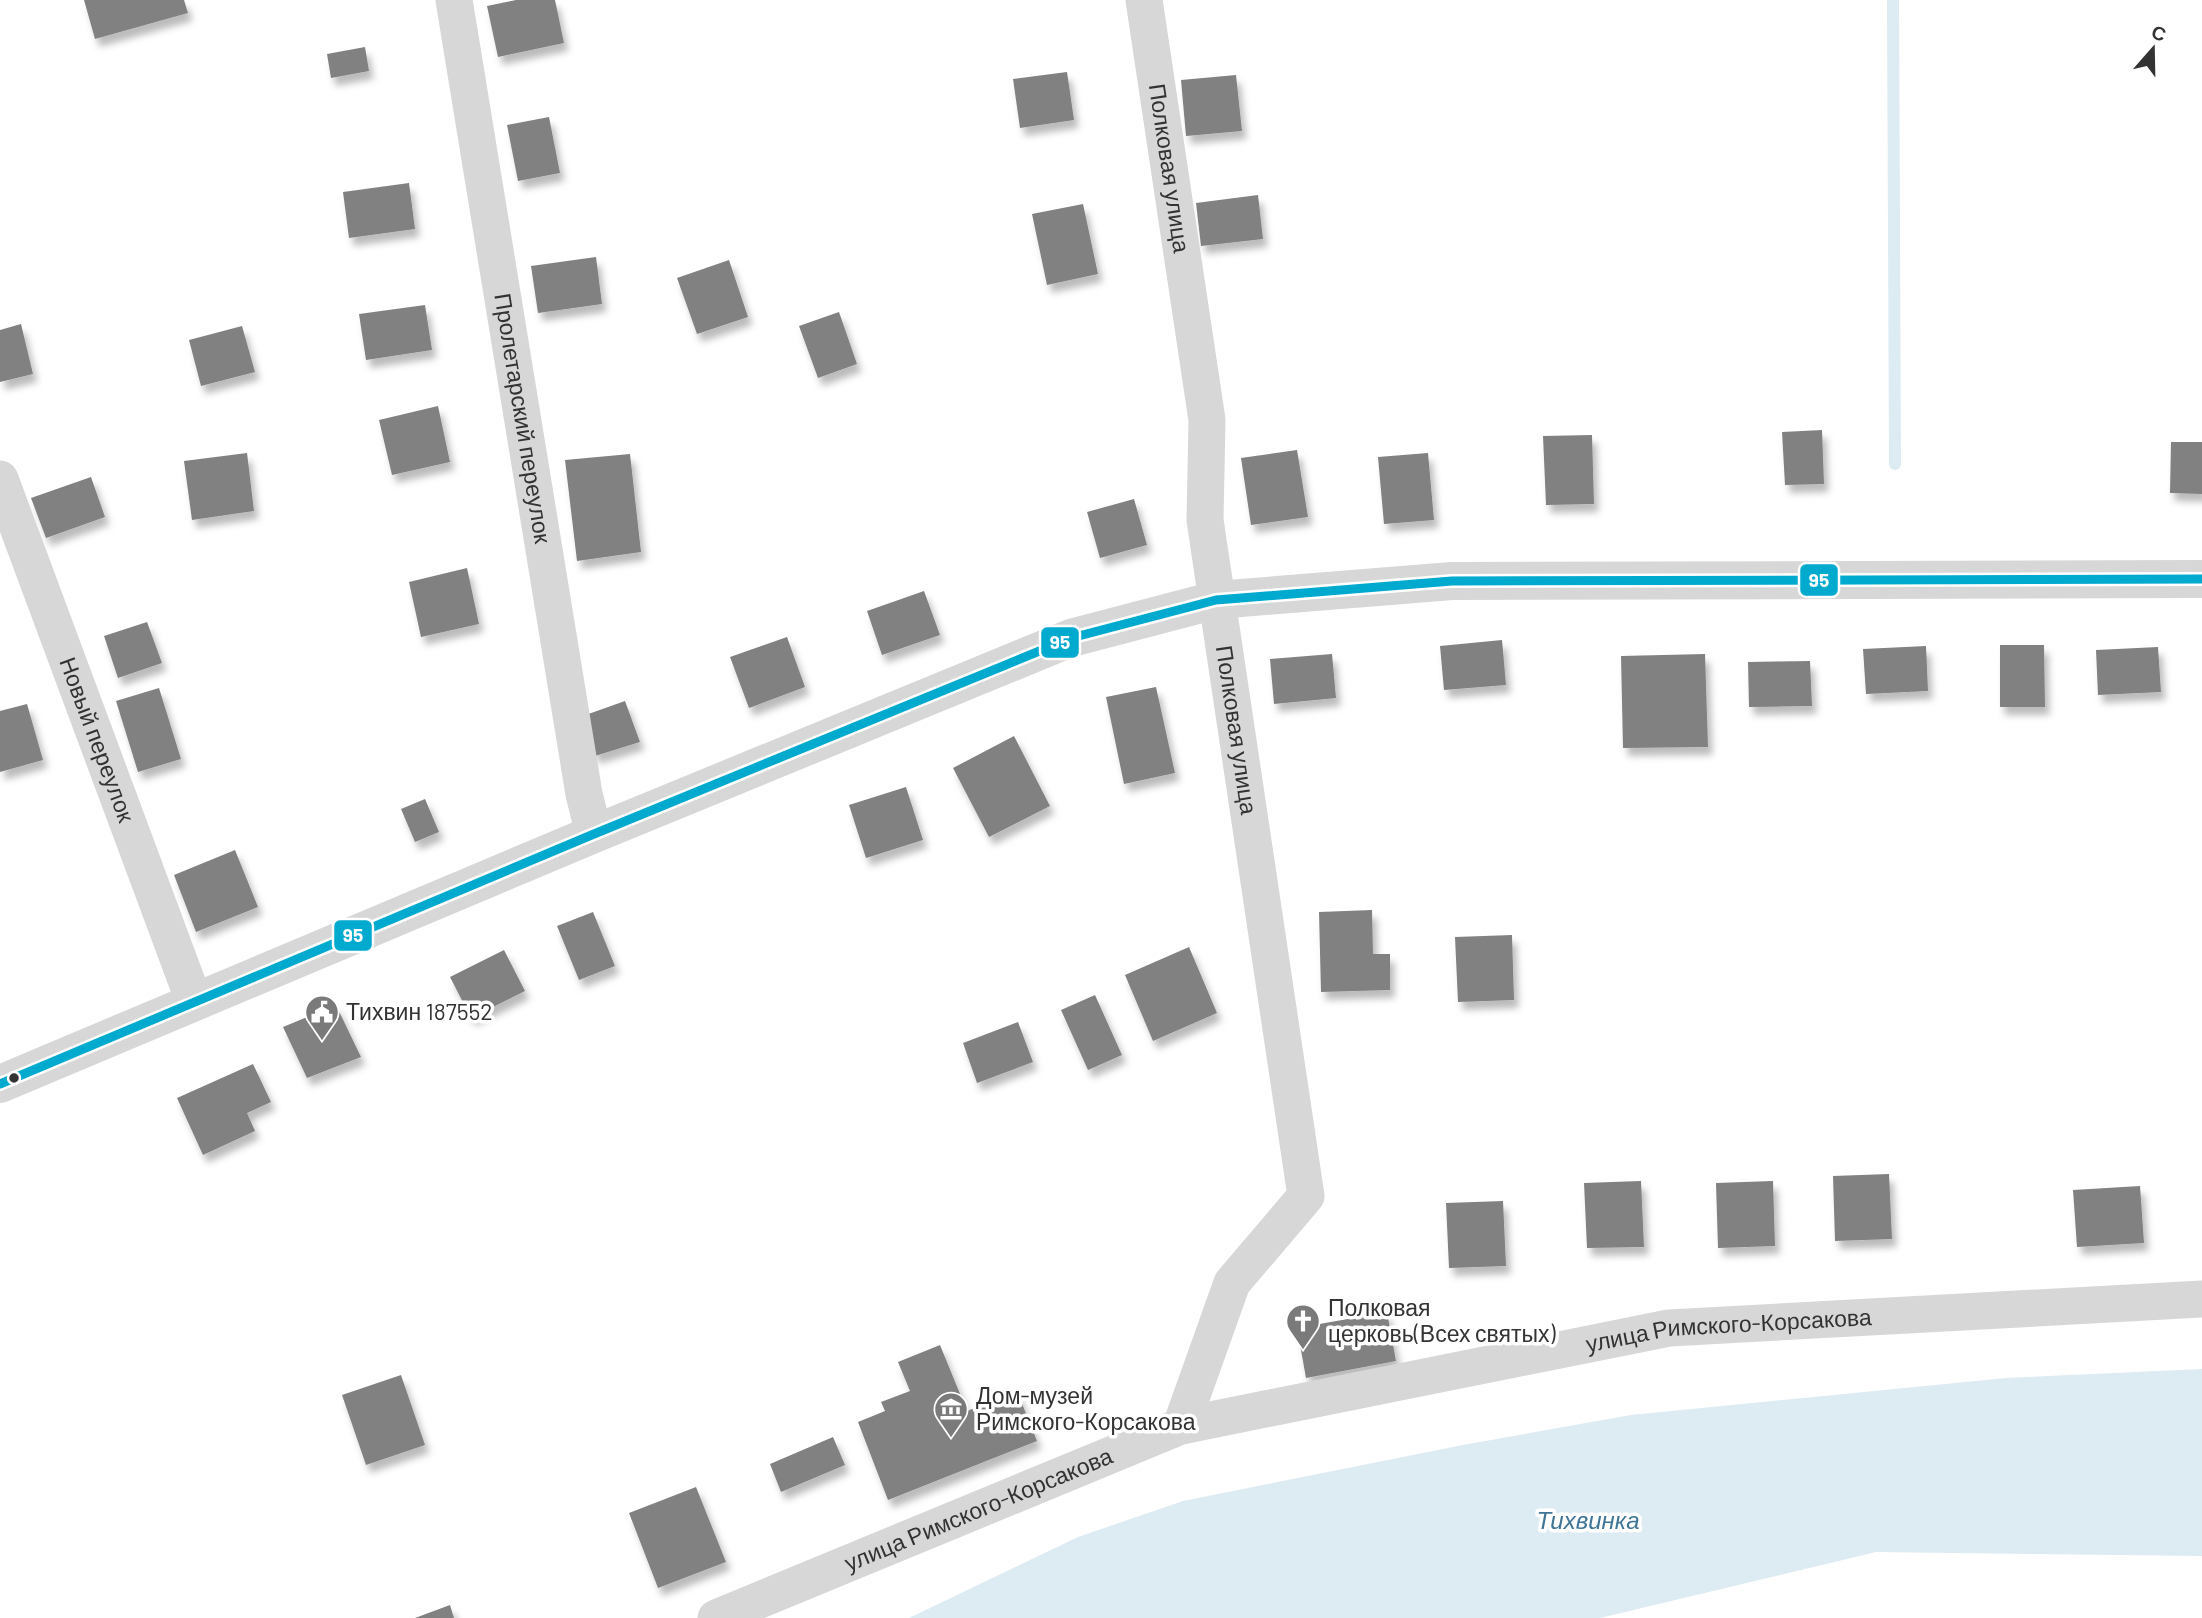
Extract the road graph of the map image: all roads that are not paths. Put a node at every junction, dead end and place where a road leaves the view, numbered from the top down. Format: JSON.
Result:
{"nodes":[{"id":1,"x":454,"y":0,"type":"edge"},
{"id":2,"x":1144,"y":0,"type":"edge"},
{"id":3,"x":0,"y":479,"type":"edge"},
{"id":4,"x":2202,"y":579,"type":"edge"},
{"id":5,"x":1216,"y":600,"type":"junction"},
{"id":6,"x":594,"y":834,"type":"junction"},
{"id":7,"x":194,"y":1001,"type":"junction"},
{"id":8,"x":0,"y":1084,"type":"edge"},
{"id":9,"x":2202,"y":1299,"type":"edge"},
{"id":10,"x":1181,"y":1426,"type":"junction"},
{"id":11,"x":716,"y":1618,"type":"edge"}],
"edges":[{"from":1,"to":6,"type":"street","name":"Пролетарский переулок"},
{"from":2,"to":5,"type":"street","name":"Полковая улица"},
{"from":3,"to":7,"type":"street","name":"Новый переулок"},
{"from":4,"to":5,"type":"street"},
{"from":5,"to":6,"type":"street"},
{"from":5,"to":10,"type":"street","name":"Полковая улица"},
{"from":6,"to":7,"type":"street"},
{"from":7,"to":8,"type":"street"},
{"from":9,"to":10,"type":"street","name":"улица Римского-Корсакова"},
{"from":10,"to":11,"type":"street","name":"улица Римского-Корсакова"}]}
